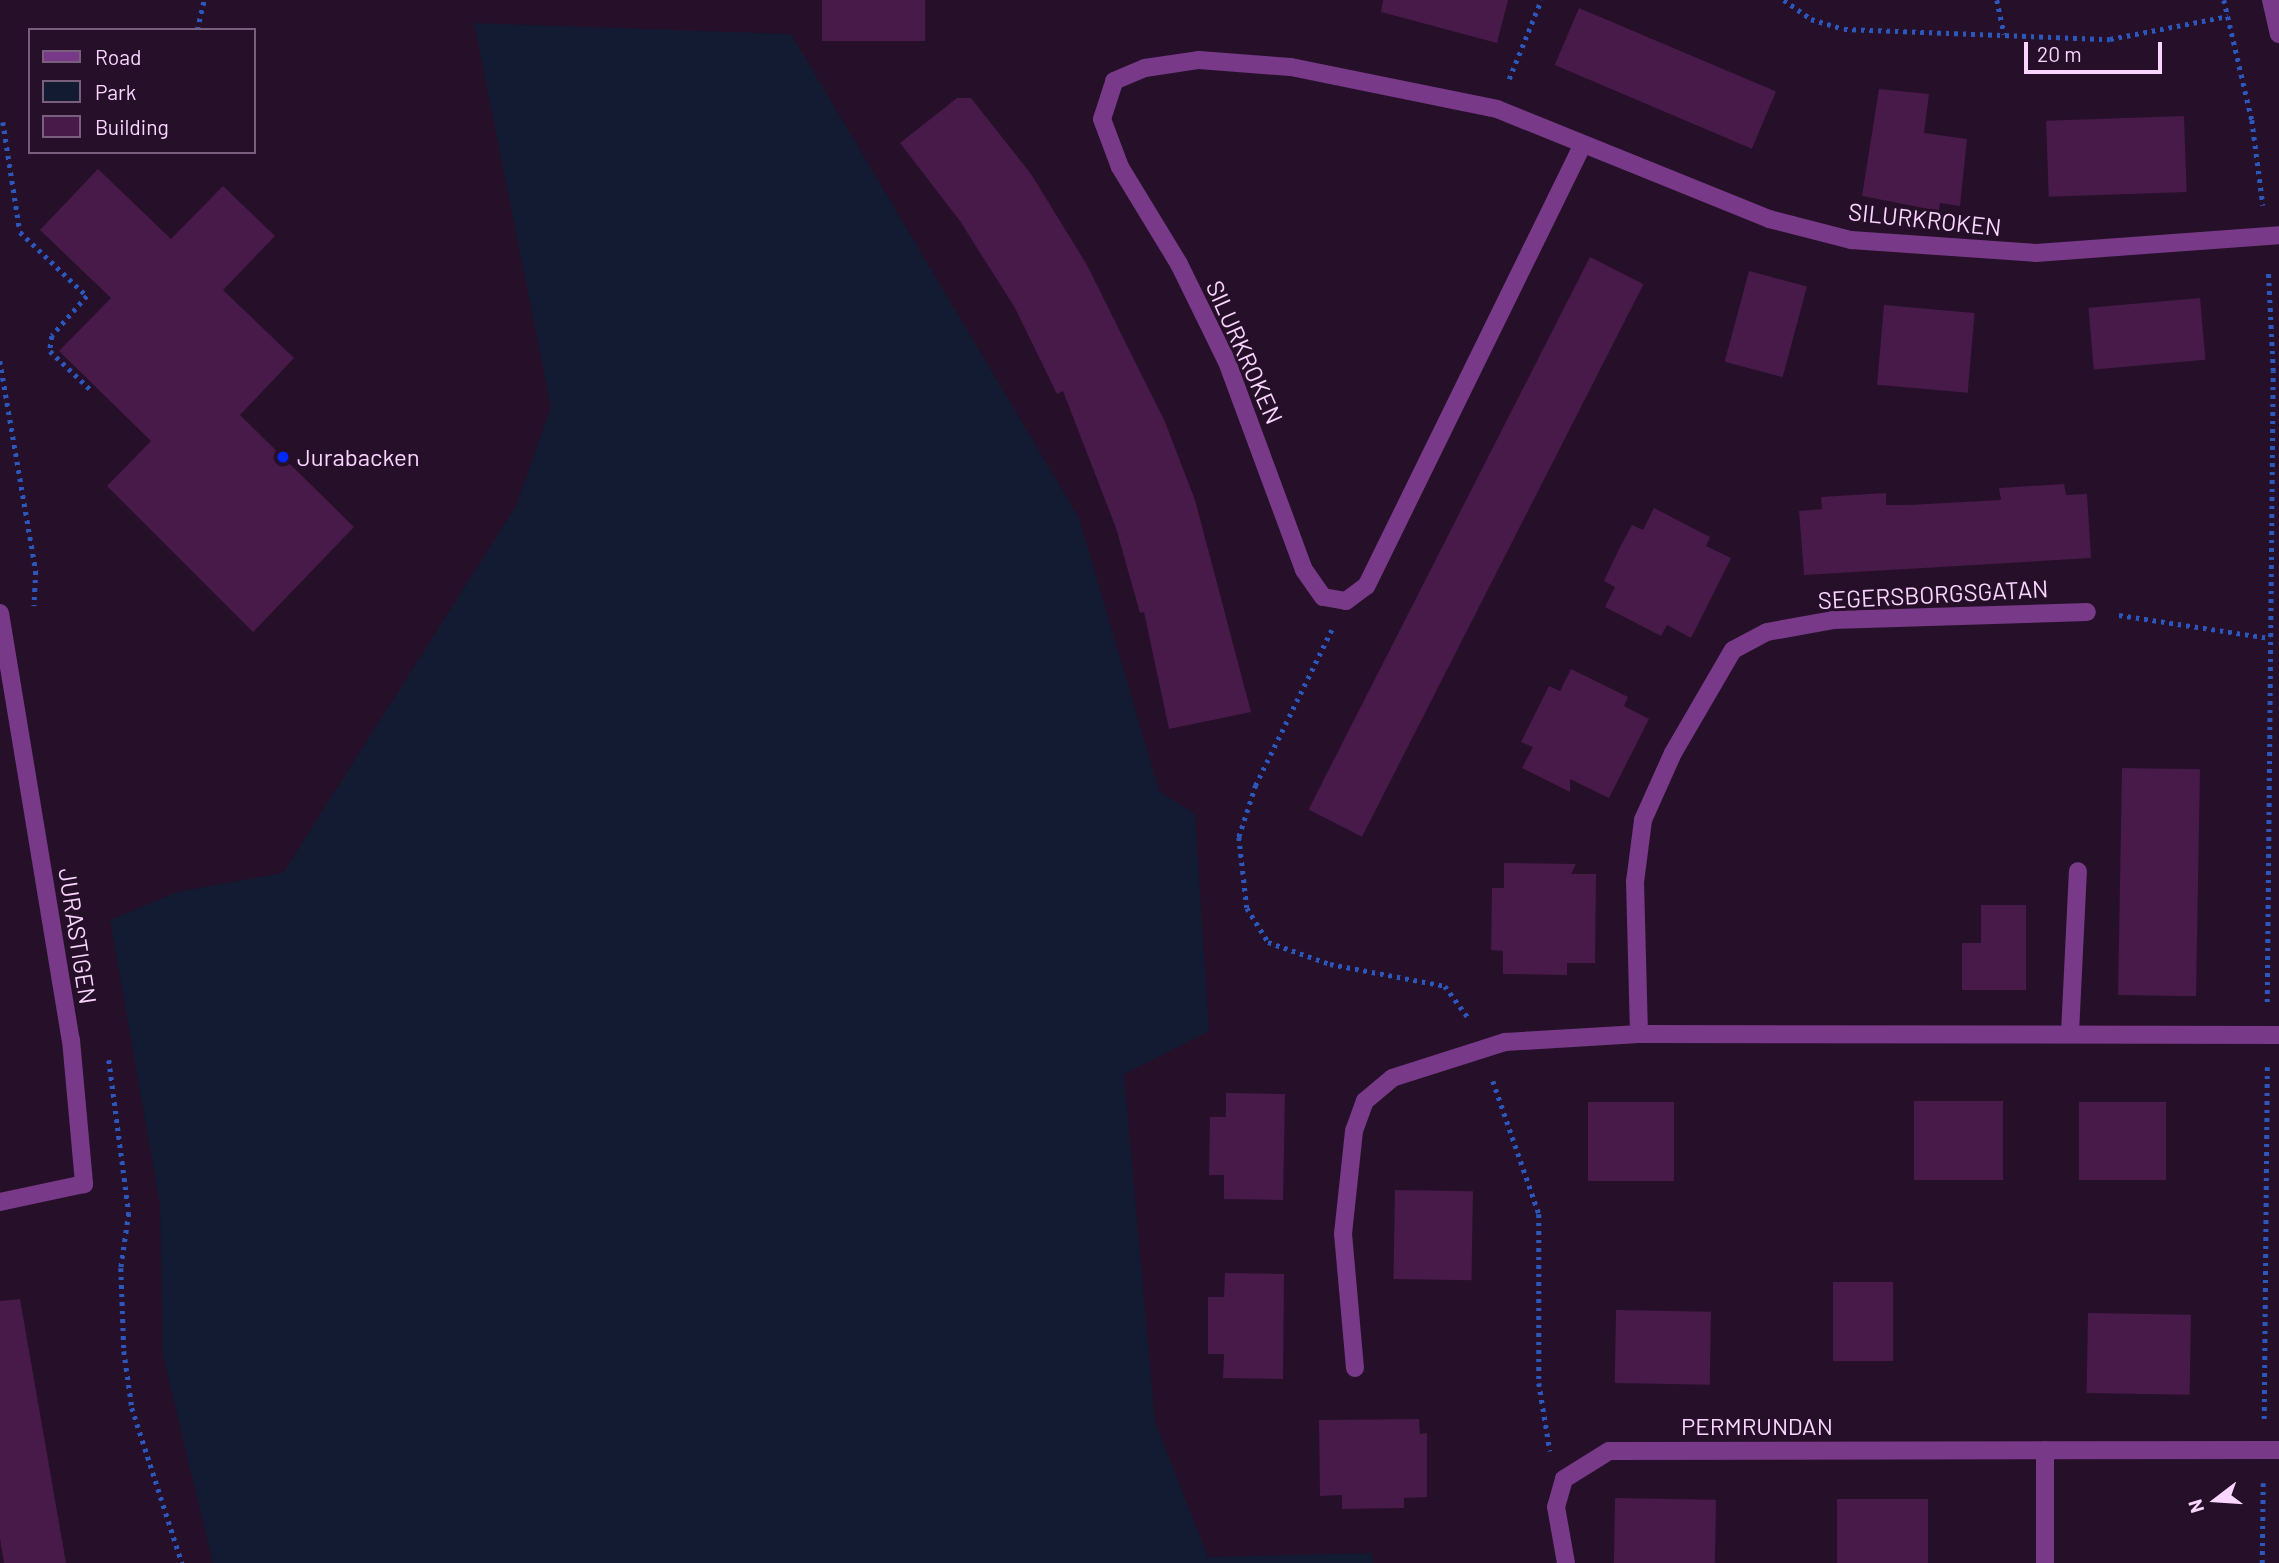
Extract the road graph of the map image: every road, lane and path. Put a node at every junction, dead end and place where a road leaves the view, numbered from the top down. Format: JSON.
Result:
{"nodes":[{"id":1,"x":204,"y":0,"type":"edge"},
{"id":2,"x":1541,"y":0,"type":"edge"},
{"id":3,"x":1784,"y":0,"type":"edge"},
{"id":4,"x":1997,"y":0,"type":"edge"},
{"id":5,"x":2224,"y":0,"type":"edge"},
{"id":6,"x":2275,"y":5,"type":"edge"},
{"id":7,"x":2228,"y":16,"type":"junction"},
{"id":8,"x":197,"y":28,"type":"edge"},
{"id":9,"x":2004,"y":34,"type":"junction"},
{"id":10,"x":2279,"y":34,"type":"edge"},
{"id":11,"x":1497,"y":109,"type":"junction"},
{"id":12,"x":3,"y":122,"type":"dead end"},
{"id":13,"x":1582,"y":146,"type":"junction"},
{"id":14,"x":2273,"y":236,"type":"edge"},
{"id":15,"x":91,"y":390,"type":"dead end"},
{"id":16,"x":1346,"y":601,"type":"junction"},
{"id":17,"x":2087,"y":612,"type":"joint"},
{"id":18,"x":0,"y":613,"type":"edge"},
{"id":19,"x":2270,"y":638,"type":"junction"},
{"id":20,"x":2078,"y":871,"type":"dead end"},
{"id":21,"x":2070,"y":1033,"type":"junction"},
{"id":22,"x":1639,"y":1034,"type":"junction"},
{"id":23,"x":2273,"y":1035,"type":"edge"},
{"id":24,"x":1481,"y":1048,"type":"junction"},
{"id":25,"x":0,"y":1202,"type":"edge"},
{"id":26,"x":1355,"y":1368,"type":"dead end"},
{"id":27,"x":2045,"y":1450,"type":"junction"},
{"id":28,"x":2271,"y":1450,"type":"edge"},
{"id":29,"x":1564,"y":1479,"type":"junction"},
{"id":30,"x":1566,"y":1563,"type":"edge"},
{"id":31,"x":2045,"y":1563,"type":"edge"},
{"id":32,"x":2262,"y":1563,"type":"edge"}],
"edges":[{"from":1,"to":8,"type":"path"},
{"from":2,"to":11,"type":"path"},
{"from":3,"to":9,"type":"path"},
{"from":4,"to":9,"type":"path"},
{"from":5,"to":7,"type":"path"},
{"from":6,"to":10,"type":"street"},
{"from":7,"to":9,"type":"path"},
{"from":7,"to":14,"type":"path"},
{"from":11,"to":13,"type":"street","name":"SILURKROKEN"},
{"from":11,"to":16,"type":"street","name":"SILURKROKEN"},
{"from":12,"to":15,"type":"path"},
{"from":13,"to":14,"type":"street","name":"SILURKROKEN"},
{"from":13,"to":16,"type":"street"},
{"from":14,"to":19,"type":"path"},
{"from":16,"to":24,"type":"path"},
{"from":17,"to":19,"type":"path"},
{"from":17,"to":22,"type":"street","name":"SEGERSBORGSGATAN"},
{"from":18,"to":25,"type":"street","name":"JURASTIGEN"},
{"from":19,"to":23,"type":"path"},
{"from":20,"to":21,"type":"street"},
{"from":21,"to":22,"type":"street"},
{"from":21,"to":23,"type":"street"},
{"from":22,"to":24,"type":"street"},
{"from":23,"to":28,"type":"path"},
{"from":24,"to":26,"type":"street"},
{"from":24,"to":29,"type":"path"},
{"from":27,"to":28,"type":"street","name":"PERMRUNDAN"},
{"from":27,"to":29,"type":"street","name":"PERMRUNDAN"},
{"from":27,"to":31,"type":"street"},
{"from":28,"to":32,"type":"path"},
{"from":29,"to":30,"type":"street"}]}
